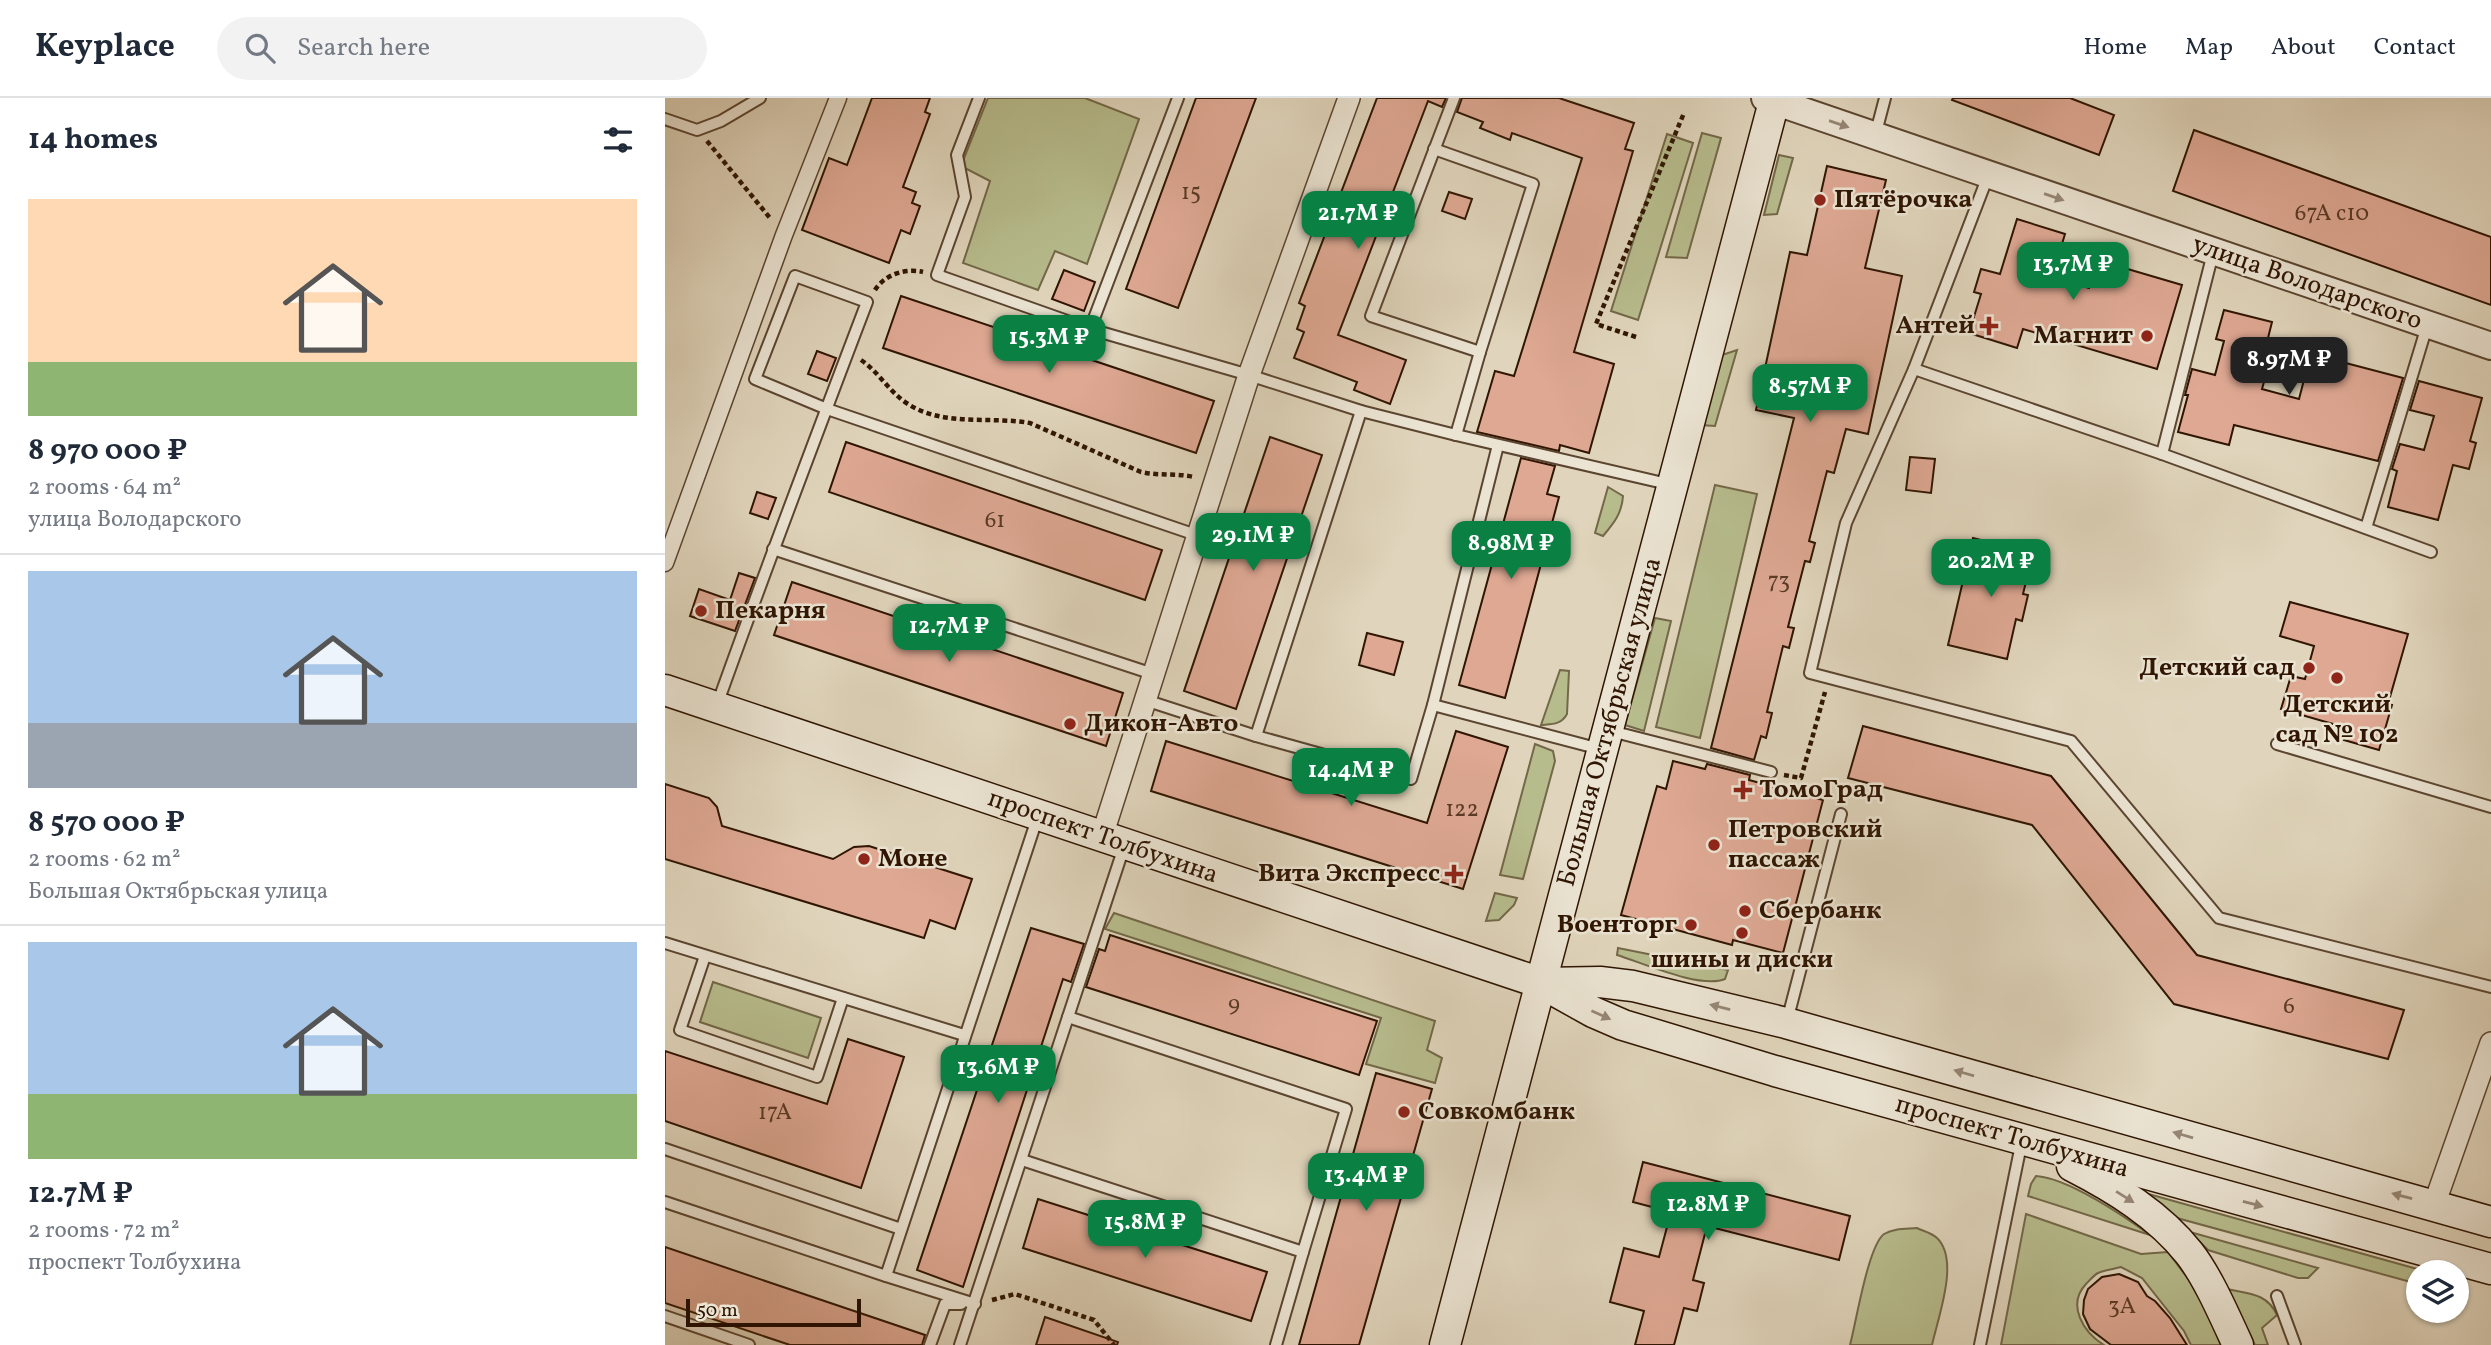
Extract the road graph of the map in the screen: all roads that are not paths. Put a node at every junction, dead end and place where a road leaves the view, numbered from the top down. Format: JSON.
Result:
{"nodes":[{"id":1,"x":760,"y":98,"type":"edge"},
{"id":2,"x":838,"y":98,"type":"edge"},
{"id":3,"x":979,"y":98,"type":"edge"},
{"id":4,"x":1178,"y":98,"type":"edge"},
{"id":5,"x":1349,"y":98,"type":"edge"},
{"id":6,"x":1454,"y":98,"type":"edge"},
{"id":7,"x":1885,"y":98,"type":"edge"},
{"id":8,"x":1771,"y":99,"type":"edge"},
{"id":9,"x":665,"y":119,"type":"edge"},
{"id":10,"x":1874,"y":136,"type":"junction"},
{"id":11,"x":1434,"y":149,"type":"junction"},
{"id":12,"x":1989,"y":174,"type":"junction"},
{"id":13,"x":2213,"y":251,"type":"junction"},
{"id":14,"x":2427,"y":324,"type":"junction"},
{"id":15,"x":1090,"y":329,"type":"junction"},
{"id":16,"x":2491,"y":346,"type":"edge"},
{"id":17,"x":1479,"y":352,"type":"junction"},
{"id":18,"x":1914,"y":369,"type":"junction"},
{"id":19,"x":1249,"y":374,"type":"junction"},
{"id":20,"x":827,"y":409,"type":"junction"},
{"id":21,"x":1361,"y":411,"type":"junction"},
{"id":22,"x":1456,"y":435,"type":"junction"},
{"id":23,"x":1498,"y":445,"type":"junction"},
{"id":24,"x":2162,"y":454,"type":"junction"},
{"id":25,"x":1673,"y":485,"type":"junction"},
{"id":26,"x":2366,"y":528,"type":"junction"},
{"id":27,"x":1199,"y":536,"type":"junction"},
{"id":28,"x":773,"y":549,"type":"junction"},
{"id":29,"x":2431,"y":552,"type":"dead end"},
{"id":30,"x":665,"y":563,"type":"edge"},
{"id":31,"x":1153,"y":674,"type":"junction"},
{"id":32,"x":665,"y":690,"type":"edge"},
{"id":33,"x":1145,"y":700,"type":"junction"},
{"id":34,"x":1433,"y":705,"type":"junction"},
{"id":35,"x":716,"y":707,"type":"junction"},
{"id":36,"x":1255,"y":736,"type":"junction"},
{"id":37,"x":1605,"y":740,"type":"junction"},
{"id":38,"x":2277,"y":744,"type":"dead end"},
{"id":39,"x":1771,"y":772,"type":"road end"},
{"id":40,"x":2491,"y":807,"type":"edge"},
{"id":41,"x":1841,"y":814,"type":"dead end"},
{"id":42,"x":1038,"y":815,"type":"junction"},
{"id":43,"x":1113,"y":840,"type":"junction"},
{"id":44,"x":665,"y":943,"type":"edge"},
{"id":45,"x":705,"y":956,"type":"junction"},
{"id":46,"x":1541,"y":984,"type":"junction"},
{"id":47,"x":2491,"y":987,"type":"edge"},
{"id":48,"x":842,"y":998,"type":"junction"},
{"id":49,"x":1068,"y":1017,"type":"junction"},
{"id":50,"x":1786,"y":1023,"type":"junction"},
{"id":51,"x":964,"y":1035,"type":"junction"},
{"id":52,"x":2489,"y":1054,"type":"edge"},
{"id":53,"x":2022,"y":1140,"type":"junction"},
{"id":54,"x":665,"y":1149,"type":"edge"},
{"id":55,"x":1022,"y":1160,"type":"junction"},
{"id":56,"x":665,"y":1202,"type":"edge"},
{"id":57,"x":2434,"y":1205,"type":"junction"},
{"id":58,"x":2491,"y":1222,"type":"edge"},
{"id":59,"x":901,"y":1228,"type":"junction"},
{"id":60,"x":1303,"y":1252,"type":"junction"},
{"id":61,"x":2491,"y":1269,"type":"edge"},
{"id":62,"x":886,"y":1276,"type":"junction"},
{"id":63,"x":2277,"y":1296,"type":"dead end"},
{"id":64,"x":975,"y":1304,"type":"junction"},
{"id":65,"x":665,"y":1316,"type":"edge"},
{"id":66,"x":749,"y":1345,"type":"edge"},
{"id":67,"x":930,"y":1345,"type":"edge"},
{"id":68,"x":960,"y":1345,"type":"edge"},
{"id":69,"x":1276,"y":1345,"type":"edge"},
{"id":70,"x":1445,"y":1345,"type":"edge"},
{"id":71,"x":1980,"y":1345,"type":"edge"},
{"id":72,"x":2238,"y":1345,"type":"edge"},
{"id":73,"x":2295,"y":1345,"type":"edge"}],
"edges":[{"from":1,"to":9,"type":"lane"},
{"from":2,"to":30,"type":"street"},
{"from":3,"to":15,"type":"lane"},
{"from":4,"to":15,"type":"lane"},
{"from":5,"to":19,"type":"street"},
{"from":6,"to":11,"type":"lane"},
{"from":7,"to":10,"type":"lane"},
{"from":8,"to":10,"type":"street","name":"улица Володарского","one_way":true},
{"from":8,"to":25,"type":"main road","name":"Большая Октябрьская улица"},
{"from":10,"to":12,"type":"street","name":"улица Володарского"},
{"from":11,"to":17,"type":"lane"},
{"from":11,"to":17,"type":"lane"},
{"from":12,"to":13,"type":"street","name":"улица Володарского","one_way":true},
{"from":12,"to":18,"type":"lane"},
{"from":13,"to":14,"type":"street","name":"улица Володарского"},
{"from":13,"to":24,"type":"lane"},
{"from":14,"to":16,"type":"street","name":"улица Володарского"},
{"from":14,"to":26,"type":"lane"},
{"from":15,"to":19,"type":"lane"},
{"from":17,"to":22,"type":"lane"},
{"from":18,"to":24,"type":"lane"},
{"from":18,"to":47,"type":"lane"},
{"from":19,"to":21,"type":"lane"},
{"from":19,"to":27,"type":"street"},
{"from":20,"to":20,"type":"lane"},
{"from":20,"to":27,"type":"lane"},
{"from":20,"to":28,"type":"lane"},
{"from":21,"to":22,"type":"lane"},
{"from":21,"to":36,"type":"lane"},
{"from":22,"to":23,"type":"lane"},
{"from":23,"to":25,"type":"lane"},
{"from":23,"to":34,"type":"lane"},
{"from":24,"to":26,"type":"lane"},
{"from":25,"to":37,"type":"main road","name":"Большая Октябрьская улица"},
{"from":26,"to":29,"type":"lane"},
{"from":27,"to":31,"type":"street"},
{"from":28,"to":31,"type":"lane"},
{"from":28,"to":35,"type":"lane"},
{"from":31,"to":33,"type":"street"},
{"from":32,"to":35,"type":"main road","name":"проспект Толбухина"},
{"from":33,"to":36,"type":"lane"},
{"from":33,"to":43,"type":"street"},
{"from":34,"to":36,"type":"lane"},
{"from":34,"to":37,"type":"lane"},
{"from":35,"to":42,"type":"main road","name":"проспект Толбухина"},
{"from":37,"to":39,"type":"lane"},
{"from":37,"to":46,"type":"main road","name":"Большая Октябрьская улица"},
{"from":38,"to":40,"type":"lane"},
{"from":41,"to":50,"type":"lane"},
{"from":42,"to":43,"type":"main road","name":"проспект Толбухина"},
{"from":42,"to":51,"type":"lane"},
{"from":43,"to":46,"type":"main road","name":"проспект Толбухина"},
{"from":43,"to":49,"type":"lane"},
{"from":44,"to":45,"type":"lane"},
{"from":45,"to":48,"type":"lane"},
{"from":45,"to":48,"type":"lane"},
{"from":50,"to":46,"type":"main road","name":"проспект Толбухина","one_way":true},
{"from":46,"to":53,"type":"main road","name":"проспект Толбухина","one_way":true},
{"from":46,"to":70,"type":"main road","name":"Большая Октябрьская улица"},
{"from":48,"to":51,"type":"lane"},
{"from":49,"to":55,"type":"lane"},
{"from":49,"to":60,"type":"lane"},
{"from":57,"to":50,"type":"main road","name":"проспект Толбухина","one_way":true},
{"from":51,"to":59,"type":"lane"},
{"from":52,"to":57,"type":"street"},
{"from":53,"to":61,"type":"main road","name":"проспект Толбухина","one_way":true},
{"from":53,"to":71,"type":"lane"},
{"from":53,"to":72,"type":"main road","one_way":true},
{"from":54,"to":59,"type":"lane"},
{"from":55,"to":60,"type":"lane"},
{"from":55,"to":64,"type":"lane"},
{"from":56,"to":62,"type":"lane"},
{"from":57,"to":58,"type":"main road","name":"проспект Толбухина"},
{"from":59,"to":62,"type":"lane"},
{"from":60,"to":69,"type":"lane"},
{"from":62,"to":64,"type":"lane"},
{"from":63,"to":73,"type":"lane"},
{"from":64,"to":67,"type":"lane"},
{"from":64,"to":68,"type":"lane"},
{"from":65,"to":66,"type":"lane"}]}
